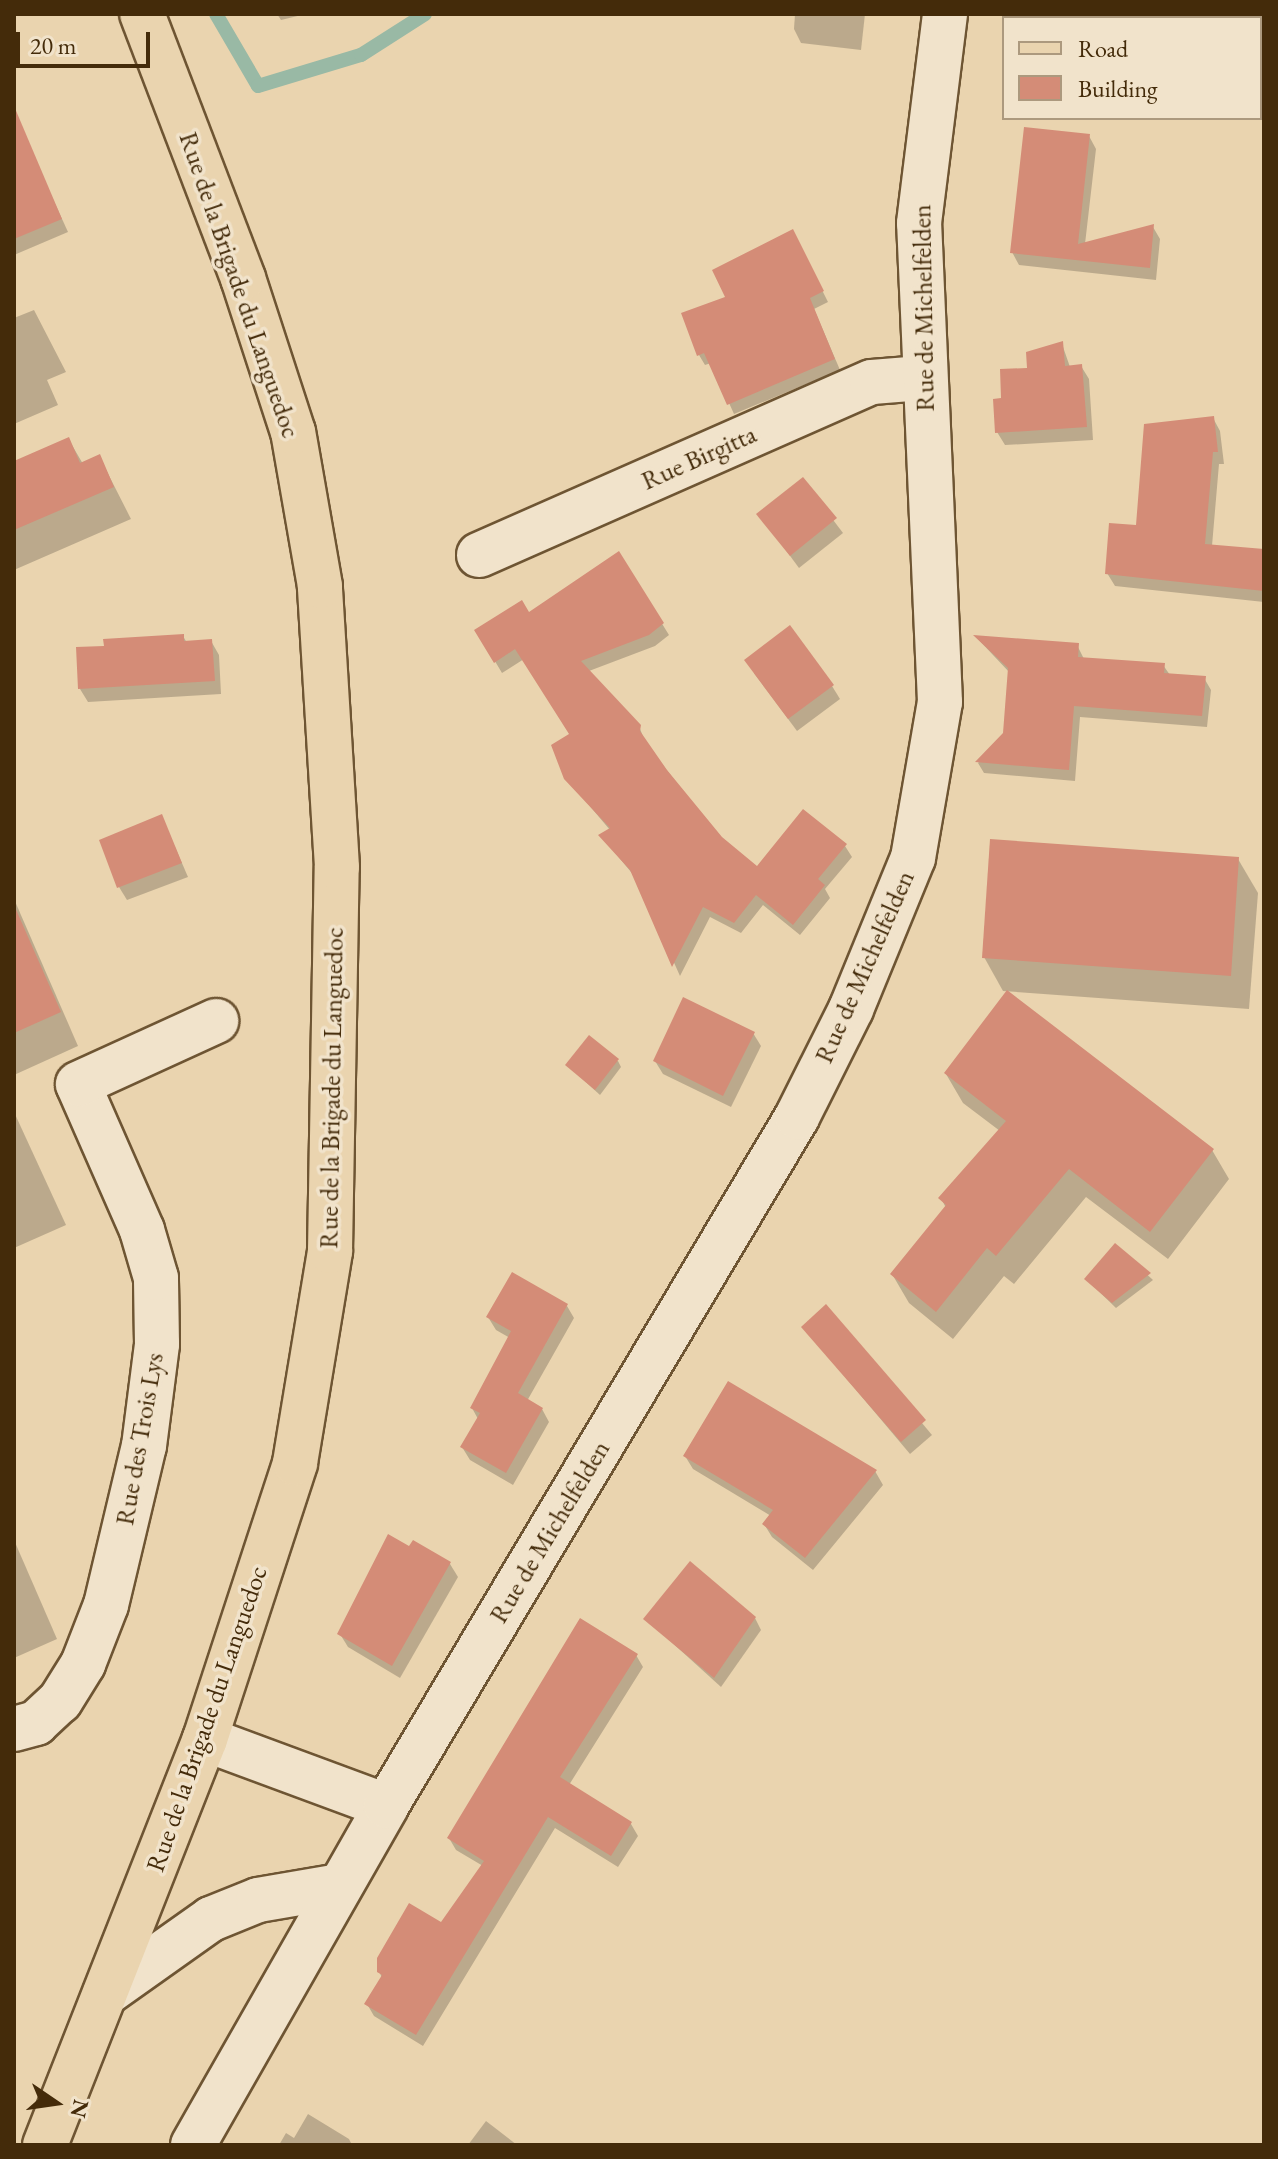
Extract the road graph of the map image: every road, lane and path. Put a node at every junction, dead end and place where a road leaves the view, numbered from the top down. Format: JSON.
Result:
{"nodes":[{"id":1,"x":142,"y":14,"type":"edge"},
{"id":2,"x":945,"y":14,"type":"edge"},
{"id":3,"x":922,"y":378,"type":"junction"},
{"id":4,"x":479,"y":555,"type":"dead end"},
{"id":5,"x":216,"y":1021,"type":"dead end"},
{"id":6,"x":14,"y":1729,"type":"edge"},
{"id":7,"x":205,"y":1739,"type":"junction"},
{"id":8,"x":386,"y":1806,"type":"junction"},
{"id":9,"x":340,"y":1886,"type":"junction"},
{"id":10,"x":105,"y":1994,"type":"junction"},
{"id":11,"x":45,"y":2145,"type":"edge"},
{"id":12,"x":193,"y":2145,"type":"edge"}],
"edges":[{"from":1,"to":7,"type":"main road","name":"Rue de la Brigade du Languedoc"},
{"from":2,"to":3,"type":"street","name":"Rue de Michelfelden"},
{"from":3,"to":4,"type":"street","name":"Rue Birgitta"},
{"from":3,"to":8,"type":"street","name":"Rue de Michelfelden"},
{"from":5,"to":6,"type":"street","name":"Rue des Trois Lys"},
{"from":7,"to":8,"type":"street"},
{"from":7,"to":10,"type":"main road","name":"Rue de la Brigade du Languedoc"},
{"from":8,"to":9,"type":"street","name":"Rue de Michelfelden"},
{"from":9,"to":10,"type":"street"},
{"from":9,"to":12,"type":"street"},
{"from":10,"to":11,"type":"main road","name":"Rue de la Brigade du Languedoc"}]}
